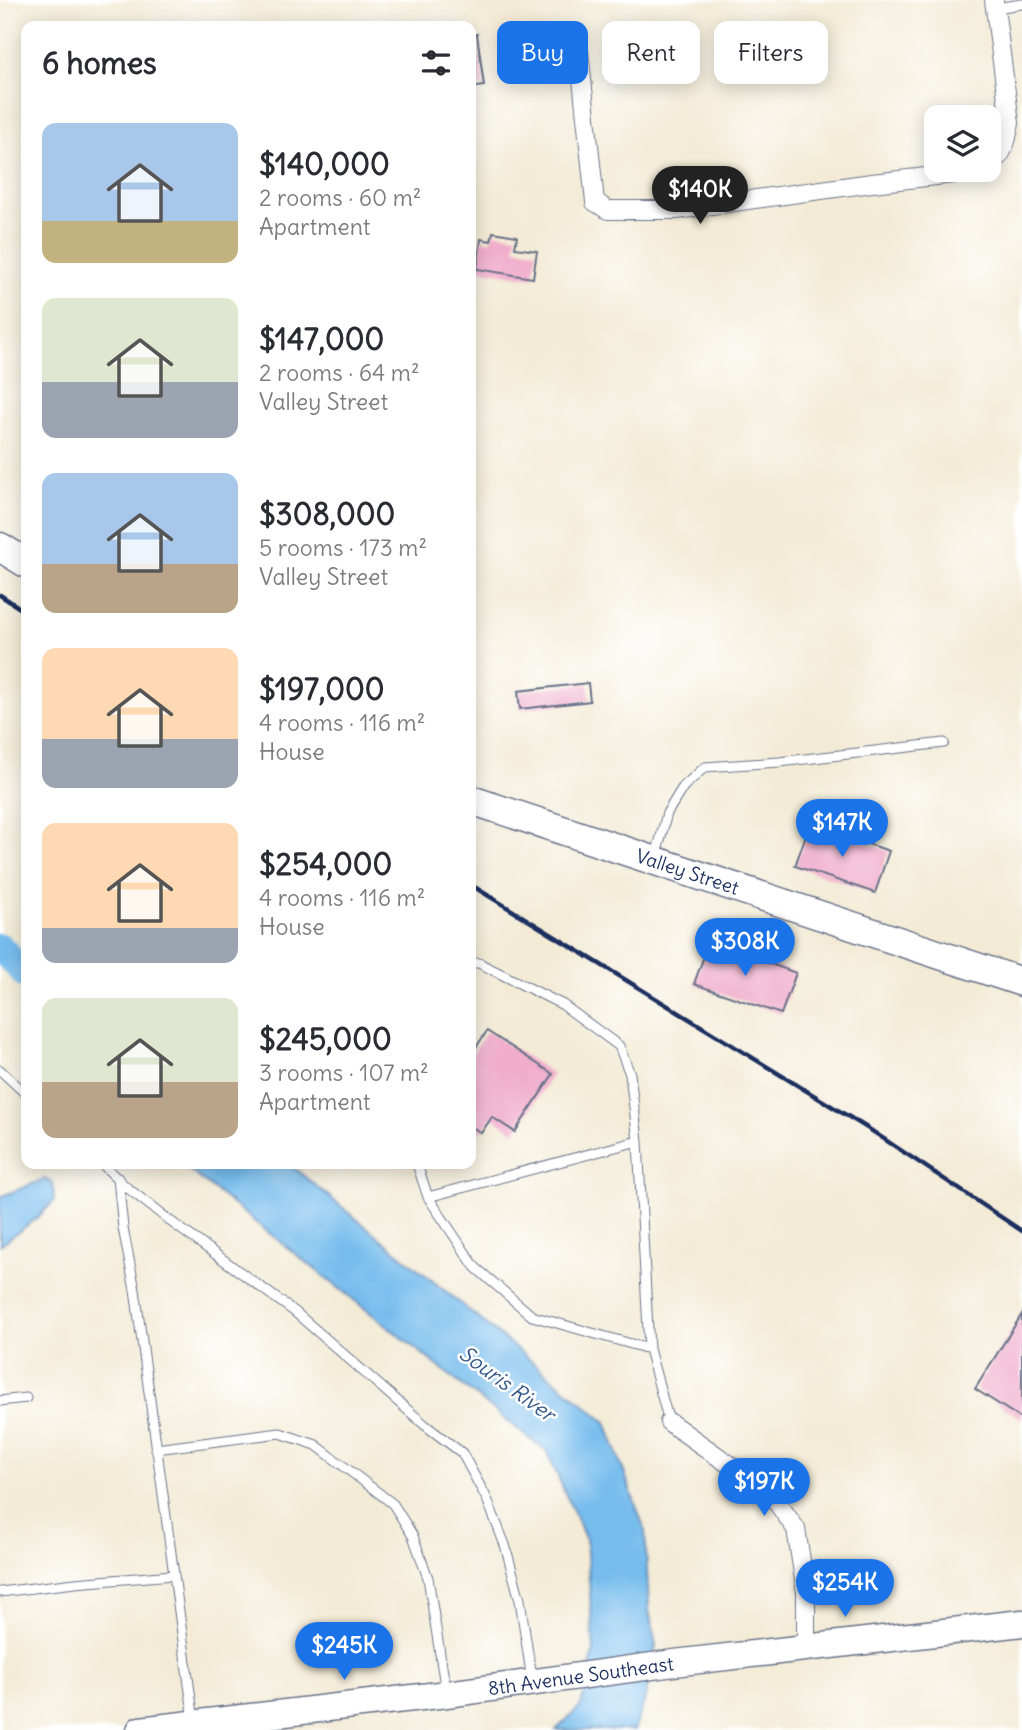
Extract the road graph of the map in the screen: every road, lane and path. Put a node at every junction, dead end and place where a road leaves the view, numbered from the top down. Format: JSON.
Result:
{"nodes":[{"id":1,"x":995,"y":4,"type":"edge"},
{"id":2,"x":1022,"y":4,"type":"edge"},
{"id":3,"x":582,"y":84,"type":"edge"},
{"id":4,"x":1015,"y":132,"type":"edge"},
{"id":5,"x":1001,"y":152,"type":"edge"},
{"id":6,"x":924,"y":177,"type":"edge"},
{"id":7,"x":0,"y":547,"type":"edge"},
{"id":8,"x":21,"y":560,"type":"edge"},
{"id":9,"x":944,"y":743,"type":"dead end"},
{"id":10,"x":476,"y":802,"type":"edge"},
{"id":11,"x":655,"y":861,"type":"junction"},
{"id":12,"x":476,"y":963,"type":"edge"},
{"id":13,"x":1022,"y":982,"type":"edge"},
{"id":14,"x":0,"y":1070,"type":"edge"},
{"id":15,"x":21,"y":1089,"type":"edge"},
{"id":16,"x":638,"y":1141,"type":"junction"},
{"id":17,"x":108,"y":1169,"type":"edge"},
{"id":18,"x":419,"y":1169,"type":"edge"},
{"id":19,"x":118,"y":1178,"type":"junction"},
{"id":20,"x":428,"y":1197,"type":"junction"},
{"id":21,"x":649,"y":1349,"type":"junction"},
{"id":22,"x":26,"y":1398,"type":"dead end"},
{"id":23,"x":0,"y":1401,"type":"edge"},
{"id":24,"x":669,"y":1422,"type":"joint"},
{"id":25,"x":156,"y":1449,"type":"junction"},
{"id":26,"x":173,"y":1575,"type":"junction"},
{"id":27,"x":0,"y":1592,"type":"edge"},
{"id":28,"x":1022,"y":1623,"type":"edge"},
{"id":29,"x":806,"y":1647,"type":"junction"},
{"id":30,"x":543,"y":1681,"type":"junction"},
{"id":31,"x":447,"y":1694,"type":"junction"},
{"id":32,"x":293,"y":1721,"type":"edge"},
{"id":33,"x":194,"y":1723,"type":"junction"},
{"id":34,"x":140,"y":1730,"type":"edge"}],
"edges":[{"from":1,"to":2,"type":"lane"},
{"from":1,"to":4,"type":"street"},
{"from":3,"to":6,"type":"street"},
{"from":4,"to":5,"type":"street"},
{"from":7,"to":8,"type":"main road"},
{"from":9,"to":11,"type":"lane"},
{"from":10,"to":11,"type":"main road","name":"Valley Street"},
{"from":11,"to":13,"type":"main road","name":"Valley Street"},
{"from":12,"to":16,"type":"lane"},
{"from":14,"to":15,"type":"lane"},
{"from":16,"to":20,"type":"lane"},
{"from":16,"to":21,"type":"lane"},
{"from":17,"to":19,"type":"lane"},
{"from":18,"to":20,"type":"lane"},
{"from":19,"to":25,"type":"lane"},
{"from":19,"to":30,"type":"lane"},
{"from":20,"to":21,"type":"lane"},
{"from":21,"to":24,"type":"lane"},
{"from":22,"to":23,"type":"lane"},
{"from":24,"to":29,"type":"street"},
{"from":25,"to":26,"type":"lane"},
{"from":25,"to":31,"type":"lane"},
{"from":26,"to":27,"type":"lane"},
{"from":26,"to":33,"type":"lane"},
{"from":28,"to":29,"type":"street","name":"8th Avenue Southeast"},
{"from":29,"to":30,"type":"street","name":"8th Avenue Southeast"},
{"from":30,"to":31,"type":"street","name":"8th Avenue Southeast"},
{"from":31,"to":32,"type":"street","name":"8th Avenue Southeast"},
{"from":32,"to":33,"type":"street","name":"8th Avenue Southeast"},
{"from":33,"to":34,"type":"street","name":"8th Avenue Southeast"}]}
